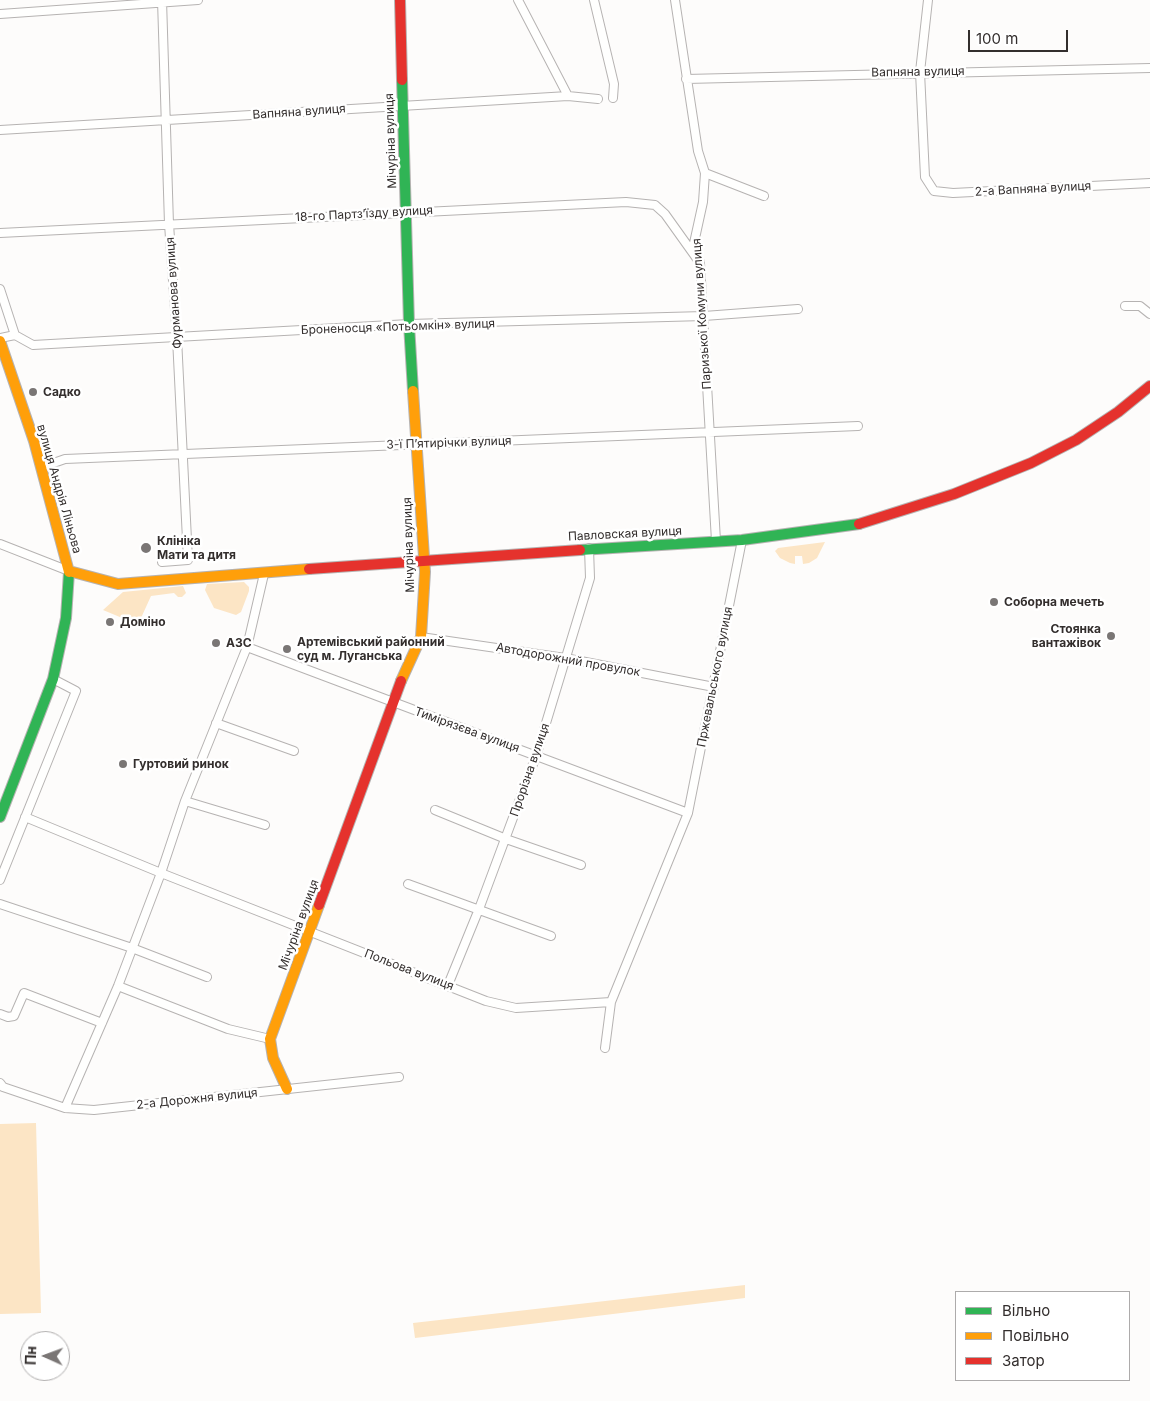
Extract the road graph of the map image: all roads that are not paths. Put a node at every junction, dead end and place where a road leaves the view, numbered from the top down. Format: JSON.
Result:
{"nodes":[{"id":1,"x":198,"y":0,"type":"edge"},
{"id":2,"x":400,"y":0,"type":"edge"},
{"id":3,"x":518,"y":0,"type":"edge"},
{"id":4,"x":594,"y":0,"type":"edge"},
{"id":5,"x":675,"y":0,"type":"edge"},
{"id":6,"x":928,"y":0,"type":"edge"},
{"id":7,"x":163,"y":1,"type":"edge"},
{"id":8,"x":0,"y":14,"type":"edge"},
{"id":9,"x":1150,"y":68,"type":"edge"},
{"id":10,"x":920,"y":72,"type":"junction"},
{"id":11,"x":686,"y":79,"type":"junction"},
{"id":12,"x":568,"y":96,"type":"junction"},
{"id":13,"x":613,"y":98,"type":"dead end"},
{"id":14,"x":598,"y":99,"type":"dead end"},
{"id":15,"x":402,"y":106,"type":"junction"},
{"id":16,"x":166,"y":120,"type":"junction"},
{"id":17,"x":0,"y":130,"type":"edge"},
{"id":18,"x":705,"y":173,"type":"junction"},
{"id":19,"x":1150,"y":183,"type":"edge"},
{"id":20,"x":764,"y":196,"type":"dead end"},
{"id":21,"x":406,"y":212,"type":"junction"},
{"id":22,"x":169,"y":224,"type":"junction"},
{"id":23,"x":0,"y":233,"type":"edge"},
{"id":24,"x":700,"y":263,"type":"junction"},
{"id":25,"x":0,"y":289,"type":"edge"},
{"id":26,"x":1125,"y":306,"type":"dead end"},
{"id":27,"x":798,"y":309,"type":"dead end"},
{"id":28,"x":1150,"y":314,"type":"edge"},
{"id":29,"x":704,"y":316,"type":"junction"},
{"id":30,"x":409,"y":324,"type":"junction"},
{"id":31,"x":15,"y":335,"type":"junction"},
{"id":32,"x":177,"y":338,"type":"junction"},
{"id":33,"x":0,"y":340,"type":"edge"},
{"id":34,"x":1150,"y":386,"type":"edge"},
{"id":35,"x":858,"y":426,"type":"dead end"},
{"id":36,"x":710,"y":434,"type":"junction"},
{"id":37,"x":416,"y":443,"type":"junction"},
{"id":38,"x":183,"y":454,"type":"junction"},
{"id":39,"x":42,"y":467,"type":"junction"},
{"id":40,"x":742,"y":540,"type":"junction"},
{"id":41,"x":716,"y":541,"type":"junction"},
{"id":42,"x":0,"y":544,"type":"edge"},
{"id":43,"x":589,"y":548,"type":"junction"},
{"id":44,"x":424,"y":560,"type":"junction"},
{"id":45,"x":162,"y":562,"type":"dead end"},
{"id":46,"x":69,"y":571,"type":"junction"},
{"id":47,"x":264,"y":574,"type":"junction"},
{"id":48,"x":421,"y":637,"type":"junction"},
{"id":49,"x":247,"y":647,"type":"junction"},
{"id":50,"x":565,"y":658,"type":"junction"},
{"id":51,"x":53,"y":679,"type":"junction"},
{"id":52,"x":714,"y":686,"type":"junction"},
{"id":53,"x":392,"y":702,"type":"junction"},
{"id":54,"x":216,"y":723,"type":"junction"},
{"id":55,"x":294,"y":751,"type":"dead end"},
{"id":56,"x":536,"y":756,"type":"junction"},
{"id":57,"x":185,"y":801,"type":"junction"},
{"id":58,"x":435,"y":810,"type":"dead end"},
{"id":59,"x":688,"y":813,"type":"junction"},
{"id":60,"x":0,"y":817,"type":"edge"},
{"id":61,"x":25,"y":817,"type":"junction"},
{"id":62,"x":265,"y":825,"type":"dead end"},
{"id":63,"x":506,"y":839,"type":"junction"},
{"id":64,"x":581,"y":865,"type":"dead end"},
{"id":65,"x":161,"y":873,"type":"junction"},
{"id":66,"x":0,"y":880,"type":"edge"},
{"id":67,"x":408,"y":884,"type":"dead end"},
{"id":68,"x":0,"y":904,"type":"edge"},
{"id":69,"x":480,"y":909,"type":"junction"},
{"id":70,"x":310,"y":932,"type":"junction"},
{"id":71,"x":551,"y":936,"type":"dead end"},
{"id":72,"x":132,"y":948,"type":"junction"},
{"id":73,"x":207,"y":978,"type":"dead end"},
{"id":74,"x":118,"y":986,"type":"junction"},
{"id":75,"x":448,"y":986,"type":"junction"},
{"id":76,"x":611,"y":1002,"type":"junction"},
{"id":77,"x":0,"y":1014,"type":"edge"},
{"id":78,"x":102,"y":1023,"type":"junction"},
{"id":79,"x":270,"y":1039,"type":"junction"},
{"id":80,"x":605,"y":1048,"type":"dead end"},
{"id":81,"x":399,"y":1077,"type":"dead end"},
{"id":82,"x":0,"y":1083,"type":"edge"},
{"id":83,"x":287,"y":1089,"type":"junction"},
{"id":84,"x":66,"y":1108,"type":"junction"}],
"edges":[{"from":1,"to":7,"type":"street"},
{"from":2,"to":15,"type":"main road","name":"Мічуріна вулиця"},
{"from":3,"to":12,"type":"street"},
{"from":4,"to":13,"type":"street"},
{"from":5,"to":11,"type":"street","name":"Паризької Комуни вулиця"},
{"from":6,"to":10,"type":"street"},
{"from":7,"to":8,"type":"street"},
{"from":7,"to":16,"type":"street","name":"Фурманова вулиця"},
{"from":9,"to":10,"type":"street","name":"Вапняна вулиця"},
{"from":10,"to":11,"type":"street","name":"Вапняна вулиця"},
{"from":10,"to":19,"type":"street","name":"2-а Вапняна вулиця"},
{"from":11,"to":18,"type":"street","name":"Паризької Комуни вулиця"},
{"from":12,"to":14,"type":"street","name":"Вапняна вулиця"},
{"from":12,"to":15,"type":"street","name":"Вапняна вулиця"},
{"from":15,"to":16,"type":"street","name":"Вапняна вулиця"},
{"from":15,"to":21,"type":"main road","name":"Мічуріна вулиця"},
{"from":16,"to":17,"type":"street","name":"Вапняна вулиця"},
{"from":16,"to":22,"type":"street","name":"Фурманова вулиця"},
{"from":18,"to":20,"type":"street"},
{"from":18,"to":24,"type":"street","name":"Паризької Комуни вулиця"},
{"from":21,"to":22,"type":"street","name":"18-го Партз’їзду вулиця"},
{"from":21,"to":24,"type":"street","name":"18-го Партз’їзду вулиця"},
{"from":21,"to":30,"type":"main road","name":"Мічуріна вулиця"},
{"from":22,"to":23,"type":"street","name":"18-го Партз’їзду вулиця"},
{"from":22,"to":32,"type":"street","name":"Фурманова вулиця"},
{"from":24,"to":29,"type":"street","name":"Паризької Комуни вулиця"},
{"from":25,"to":31,"type":"street"},
{"from":26,"to":28,"type":"street"},
{"from":27,"to":29,"type":"street","name":"Броненосця «Потьомкін» вулиця"},
{"from":29,"to":30,"type":"street","name":"Броненосця «Потьомкін» вулиця"},
{"from":29,"to":36,"type":"street","name":"Паризької Комуни вулиця"},
{"from":30,"to":32,"type":"street","name":"Броненосця «Потьомкін» вулиця"},
{"from":30,"to":37,"type":"main road","name":"Мічуріна вулиця"},
{"from":31,"to":32,"type":"street","name":"Броненосця «Потьомкін» вулиця"},
{"from":31,"to":33,"type":"street"},
{"from":32,"to":38,"type":"street","name":"Фурманова вулиця"},
{"from":33,"to":39,"type":"main road","name":"вулиця Андрія Ліньова"},
{"from":34,"to":40,"type":"main road","name":"Павловская вулиця"},
{"from":35,"to":36,"type":"street","name":"3-ї П’ятирічки вулиця"},
{"from":36,"to":37,"type":"street","name":"3-ї П’ятирічки вулиця"},
{"from":36,"to":41,"type":"street","name":"Паризької Комуни вулиця"},
{"from":37,"to":38,"type":"street","name":"3-ї П’ятирічки вулиця"},
{"from":37,"to":44,"type":"main road","name":"Мічуріна вулиця"},
{"from":38,"to":39,"type":"street","name":"3-ї П’ятирічки вулиця"},
{"from":38,"to":45,"type":"street","name":"Фурманова вулиця"},
{"from":39,"to":46,"type":"main road","name":"вулиця Андрія Ліньова"},
{"from":40,"to":41,"type":"main road","name":"Павловская вулиця"},
{"from":40,"to":52,"type":"street","name":"Пржевальського вулиця"},
{"from":41,"to":43,"type":"main road","name":"Павловская вулиця"},
{"from":42,"to":46,"type":"street"},
{"from":43,"to":44,"type":"main road","name":"Павловская вулиця"},
{"from":43,"to":50,"type":"street","name":"Прорізна вулиця"},
{"from":44,"to":47,"type":"main road","name":"Павловская вулиця"},
{"from":44,"to":48,"type":"main road","name":"Мічуріна вулиця"},
{"from":46,"to":47,"type":"main road","name":"Павловская вулиця"},
{"from":46,"to":51,"type":"main road","name":"вулиця Андрія Ліньова"},
{"from":47,"to":49,"type":"street"},
{"from":48,"to":50,"type":"street","name":"Автодорожний провулок"},
{"from":48,"to":53,"type":"main road","name":"Мічуріна вулиця"},
{"from":49,"to":53,"type":"street","name":"Тимірязєва вулиця"},
{"from":49,"to":54,"type":"street"},
{"from":50,"to":52,"type":"street","name":"Автодорожний провулок"},
{"from":50,"to":56,"type":"street","name":"Прорізна вулиця"},
{"from":51,"to":60,"type":"main road","name":"вулиця Андрія Ліньова"},
{"from":51,"to":61,"type":"street"},
{"from":52,"to":59,"type":"street","name":"Пржевальського вулиця"},
{"from":53,"to":56,"type":"street","name":"Тимірязєва вулиця"},
{"from":53,"to":70,"type":"main road","name":"Мічуріна вулиця"},
{"from":54,"to":55,"type":"street"},
{"from":54,"to":57,"type":"street"},
{"from":56,"to":59,"type":"street","name":"Тимірязєва вулиця"},
{"from":56,"to":63,"type":"street","name":"Прорізна вулиця"},
{"from":57,"to":62,"type":"street"},
{"from":57,"to":65,"type":"street"},
{"from":58,"to":63,"type":"street"},
{"from":59,"to":76,"type":"street"},
{"from":61,"to":65,"type":"street","name":"Польова вулиця"},
{"from":61,"to":66,"type":"street"},
{"from":63,"to":64,"type":"street"},
{"from":63,"to":69,"type":"street","name":"Прорізна вулиця"},
{"from":65,"to":70,"type":"street","name":"Польова вулиця"},
{"from":65,"to":72,"type":"street"},
{"from":67,"to":69,"type":"street"},
{"from":68,"to":72,"type":"street"},
{"from":69,"to":71,"type":"street"},
{"from":69,"to":75,"type":"street","name":"Прорізна вулиця"},
{"from":70,"to":75,"type":"street","name":"Польова вулиця"},
{"from":70,"to":79,"type":"main road","name":"Мічуріна вулиця"},
{"from":72,"to":73,"type":"street"},
{"from":72,"to":74,"type":"street"},
{"from":74,"to":78,"type":"street"},
{"from":74,"to":79,"type":"street"},
{"from":75,"to":76,"type":"street","name":"Польова вулиця"},
{"from":76,"to":80,"type":"street"},
{"from":77,"to":78,"type":"street"},
{"from":78,"to":84,"type":"street"},
{"from":79,"to":83,"type":"main road"},
{"from":81,"to":83,"type":"street","name":"2-а Дорожня вулиця"},
{"from":82,"to":84,"type":"street","name":"2-а Дорожня вулиця"},
{"from":83,"to":84,"type":"street","name":"2-а Дорожня вулиця"}]}
